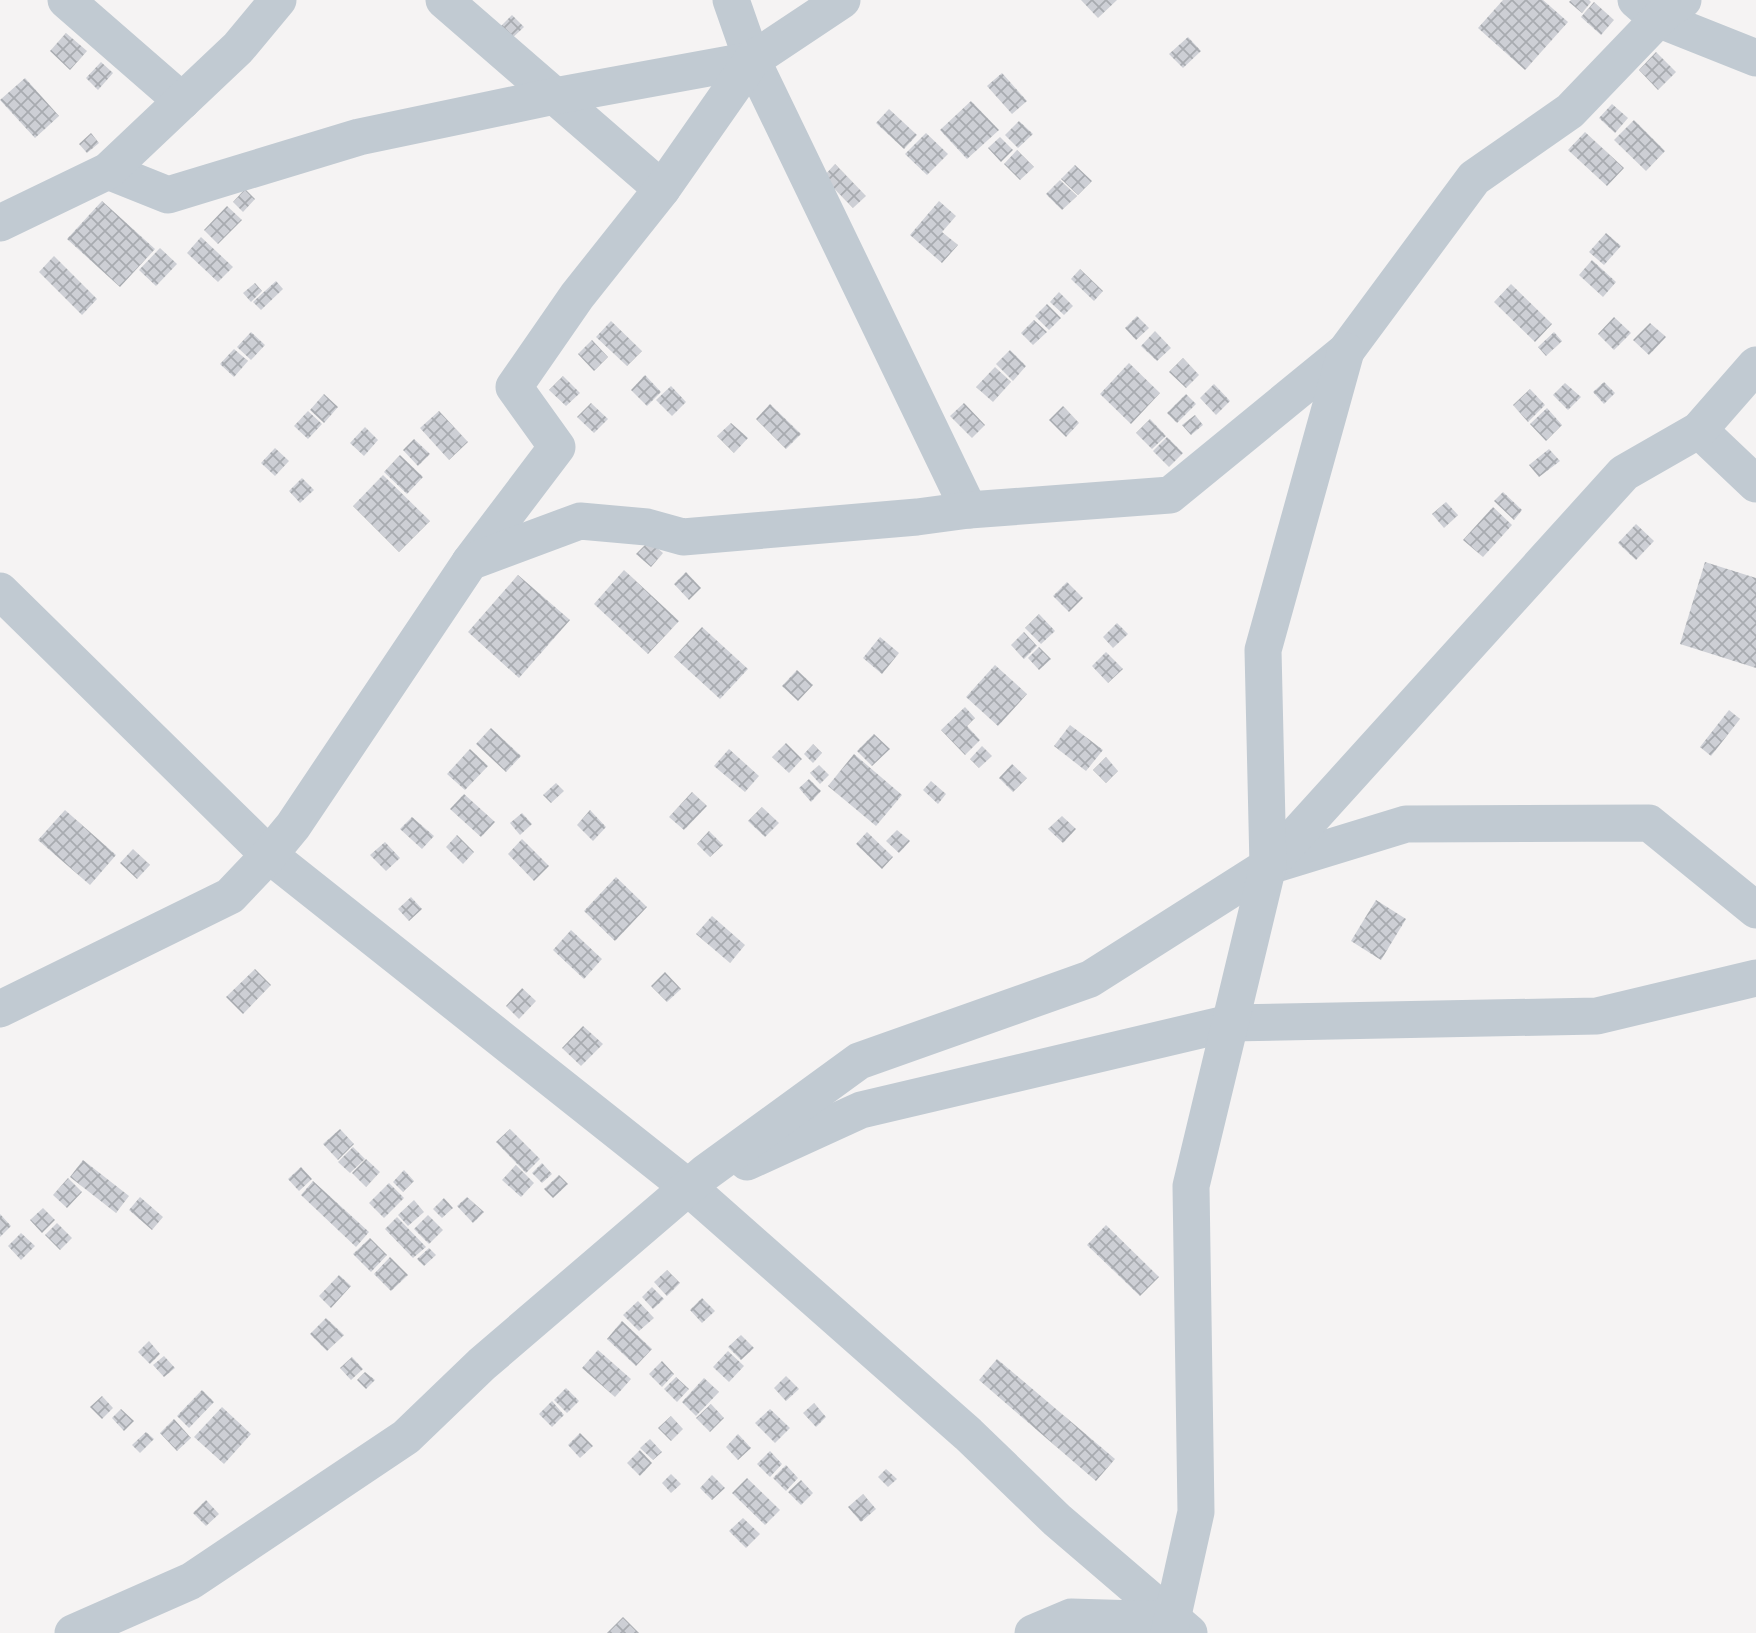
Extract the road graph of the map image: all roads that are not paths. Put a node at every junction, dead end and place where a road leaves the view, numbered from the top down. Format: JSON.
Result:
{"nodes":[{"id":1,"x":66,"y":0,"type":"edge"},
{"id":2,"x":278,"y":0,"type":"edge"},
{"id":3,"x":444,"y":0,"type":"edge"},
{"id":4,"x":731,"y":0,"type":"edge"},
{"id":5,"x":842,"y":0,"type":"edge"},
{"id":6,"x":1659,"y":6,"type":"edge"},
{"id":7,"x":1756,"y":58,"type":"edge"},
{"id":8,"x":752,"y":60,"type":"junction"},
{"id":9,"x":555,"y":96,"type":"junction"},
{"id":10,"x":182,"y":101,"type":"junction"},
{"id":11,"x":108,"y":171,"type":"junction"},
{"id":12,"x":662,"y":189,"type":"junction"},
{"id":13,"x":0,"y":223,"type":"edge"},
{"id":14,"x":1346,"y":351,"type":"junction"},
{"id":15,"x":1756,"y":365,"type":"edge"},
{"id":16,"x":1699,"y":430,"type":"junction"},
{"id":17,"x":1756,"y":484,"type":"edge"},
{"id":18,"x":969,"y":510,"type":"junction"},
{"id":19,"x":470,"y":562,"type":"junction"},
{"id":20,"x":0,"y":591,"type":"edge"},
{"id":21,"x":269,"y":855,"type":"junction"},
{"id":22,"x":1268,"y":866,"type":"junction"},
{"id":23,"x":1756,"y":910,"type":"edge"},
{"id":24,"x":1756,"y":978,"type":"edge"},
{"id":25,"x":0,"y":1009,"type":"edge"},
{"id":26,"x":1230,"y":1023,"type":"junction"},
{"id":27,"x":689,"y":1188,"type":"junction"},
{"id":28,"x":1178,"y":1629,"type":"edge"},
{"id":29,"x":73,"y":1633,"type":"edge"},
{"id":30,"x":1034,"y":1633,"type":"edge"}],
"edges":[{"from":1,"to":10,"type":"street"},
{"from":2,"to":10,"type":"street"},
{"from":3,"to":9,"type":"street"},
{"from":4,"to":8,"type":"street"},
{"from":5,"to":8,"type":"street"},
{"from":6,"to":7,"type":"street"},
{"from":6,"to":14,"type":"street"},
{"from":8,"to":9,"type":"street"},
{"from":8,"to":12,"type":"street"},
{"from":8,"to":18,"type":"street"},
{"from":9,"to":11,"type":"street"},
{"from":9,"to":12,"type":"street"},
{"from":10,"to":11,"type":"street"},
{"from":11,"to":13,"type":"street"},
{"from":12,"to":19,"type":"street"},
{"from":14,"to":18,"type":"street"},
{"from":14,"to":22,"type":"street"},
{"from":15,"to":16,"type":"street"},
{"from":16,"to":17,"type":"street"},
{"from":16,"to":22,"type":"street"},
{"from":18,"to":19,"type":"street"},
{"from":19,"to":21,"type":"street"},
{"from":20,"to":21,"type":"street"},
{"from":21,"to":25,"type":"street"},
{"from":21,"to":27,"type":"street"},
{"from":22,"to":23,"type":"street"},
{"from":22,"to":26,"type":"street"},
{"from":22,"to":27,"type":"street"},
{"from":24,"to":26,"type":"street"},
{"from":26,"to":27,"type":"street"},
{"from":26,"to":28,"type":"street"},
{"from":27,"to":28,"type":"street"},
{"from":27,"to":29,"type":"street"},
{"from":28,"to":30,"type":"street"}]}
